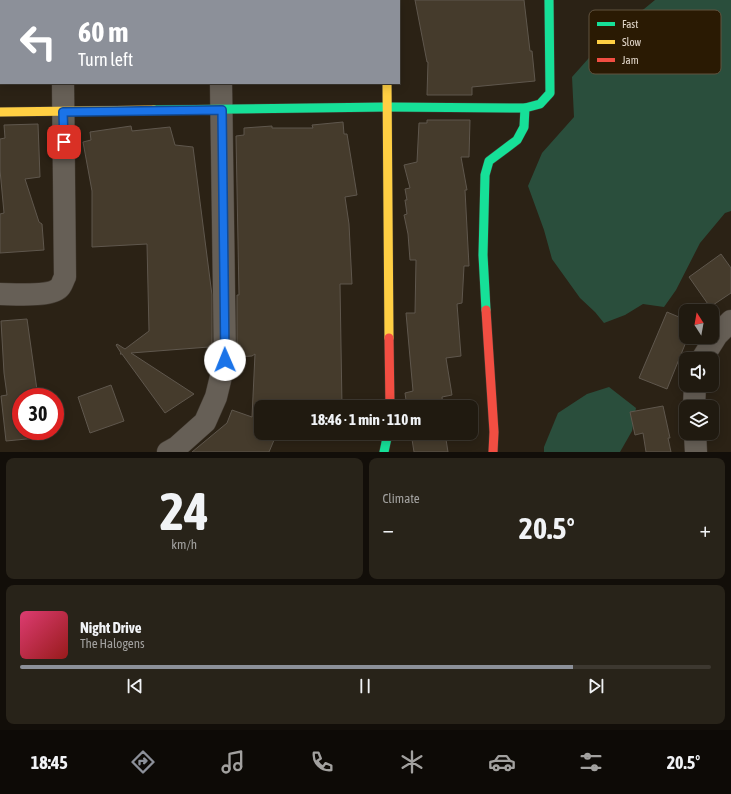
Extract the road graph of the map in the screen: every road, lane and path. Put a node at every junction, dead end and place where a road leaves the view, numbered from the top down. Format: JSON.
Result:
{"nodes":[{"id":1,"x":549,"y":0,"type":"edge"},
{"id":2,"x":63,"y":84,"type":"edge"},
{"id":3,"x":221,"y":84,"type":"edge"},
{"id":4,"x":387,"y":84,"type":"edge"},
{"id":5,"x":387,"y":107,"type":"junction"},
{"id":6,"x":525,"y":108,"type":"junction"},
{"id":7,"x":222,"y":110,"type":"junction"},
{"id":8,"x":0,"y":112,"type":"edge"},
{"id":9,"x":63,"y":112,"type":"junction"},
{"id":10,"x":0,"y":294,"type":"edge"},
{"id":11,"x":731,"y":321,"type":"edge"},
{"id":12,"x":707,"y":352,"type":"edge"},
{"id":13,"x":390,"y":400,"type":"edge"},
{"id":14,"x":387,"y":440,"type":"edge"},
{"id":15,"x":695,"y":440,"type":"edge"},
{"id":16,"x":168,"y":452,"type":"edge"},
{"id":17,"x":384,"y":452,"type":"edge"},
{"id":18,"x":493,"y":452,"type":"edge"},
{"id":19,"x":696,"y":452,"type":"edge"}],
"edges":[{"from":1,"to":6,"type":"street"},
{"from":2,"to":9,"type":"street"},
{"from":3,"to":7,"type":"street"},
{"from":4,"to":5,"type":"street"},
{"from":5,"to":6,"type":"street"},
{"from":5,"to":7,"type":"street"},
{"from":5,"to":13,"type":"street"},
{"from":6,"to":18,"type":"street"},
{"from":7,"to":9,"type":"street"},
{"from":7,"to":16,"type":"street"},
{"from":8,"to":9,"type":"street"},
{"from":9,"to":10,"type":"street"},
{"from":11,"to":12,"type":"street"},
{"from":14,"to":17,"type":"street"},
{"from":15,"to":19,"type":"street"}]}
